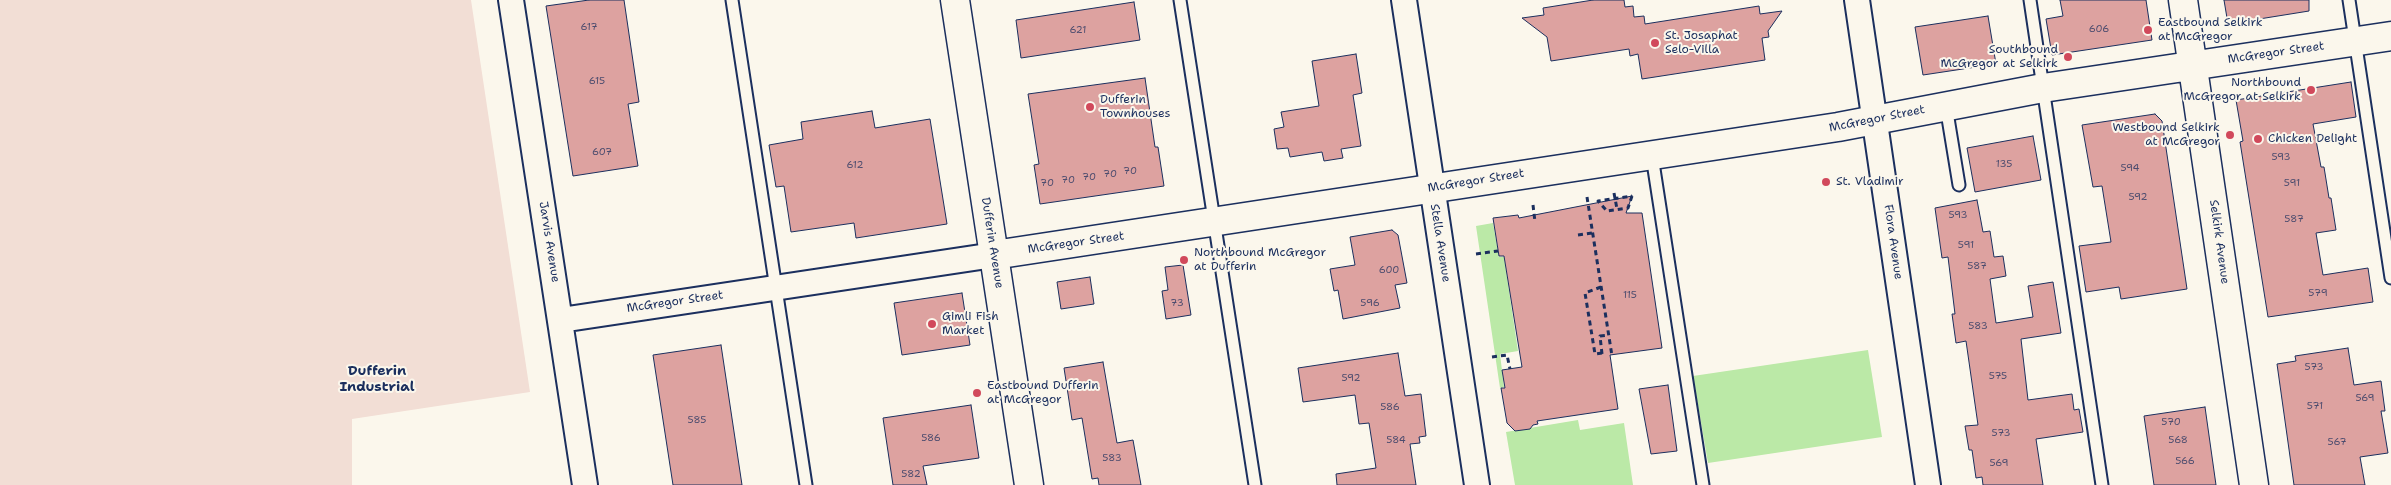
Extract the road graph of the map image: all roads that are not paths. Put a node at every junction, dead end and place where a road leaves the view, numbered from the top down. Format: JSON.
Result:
{"nodes":[{"id":1,"x":511,"y":0,"type":"edge"},
{"id":2,"x":732,"y":0,"type":"edge"},
{"id":3,"x":956,"y":0,"type":"edge"},
{"id":4,"x":1180,"y":0,"type":"edge"},
{"id":5,"x":1404,"y":0,"type":"edge"},
{"id":6,"x":1857,"y":0,"type":"edge"},
{"id":7,"x":2030,"y":0,"type":"edge"},
{"id":8,"x":2183,"y":0,"type":"edge"},
{"id":9,"x":2349,"y":0,"type":"edge"},
{"id":10,"x":2391,"y":36,"type":"edge"},
{"id":11,"x":2355,"y":42,"type":"junction"},
{"id":12,"x":2193,"y":65,"type":"junction"},
{"id":13,"x":2043,"y":88,"type":"junction"},
{"id":14,"x":1946,"y":106,"type":"junction"},
{"id":15,"x":1875,"y":122,"type":"junction"},
{"id":16,"x":1651,"y":155,"type":"junction"},
{"id":17,"x":1958,"y":185,"type":"dead end"},
{"id":18,"x":1432,"y":188,"type":"junction"},
{"id":19,"x":1214,"y":223,"type":"junction"},
{"id":20,"x":994,"y":255,"type":"junction"},
{"id":21,"x":2391,"y":278,"type":"edge"},
{"id":22,"x":775,"y":288,"type":"junction"},
{"id":23,"x":560,"y":320,"type":"junction"},
{"id":24,"x":585,"y":485,"type":"edge"},
{"id":25,"x":806,"y":485,"type":"edge"},
{"id":26,"x":1030,"y":485,"type":"edge"},
{"id":27,"x":1255,"y":485,"type":"edge"},
{"id":28,"x":1477,"y":485,"type":"edge"},
{"id":29,"x":1703,"y":485,"type":"edge"},
{"id":30,"x":1928,"y":485,"type":"edge"},
{"id":31,"x":2102,"y":485,"type":"edge"},
{"id":32,"x":2254,"y":485,"type":"edge"}],
"edges":[{"from":1,"to":23,"type":"street","name":"Jarvis Avenue"},
{"from":2,"to":22,"type":"lane"},
{"from":3,"to":20,"type":"main road","name":"Dufferin Avenue"},
{"from":4,"to":19,"type":"lane"},
{"from":5,"to":18,"type":"street","name":"Stella Avenue"},
{"from":6,"to":15,"type":"street","name":"Flora Avenue"},
{"from":7,"to":13,"type":"lane"},
{"from":8,"to":12,"type":"main road","name":"Selkirk Avenue"},
{"from":9,"to":11,"type":"lane"},
{"from":10,"to":11,"type":"main road","name":"McGregor Street"},
{"from":11,"to":12,"type":"main road","name":"McGregor Street"},
{"from":11,"to":21,"type":"lane"},
{"from":12,"to":13,"type":"main road","name":"McGregor Street"},
{"from":12,"to":32,"type":"main road","name":"Selkirk Avenue"},
{"from":13,"to":14,"type":"main road","name":"McGregor Street"},
{"from":13,"to":31,"type":"lane"},
{"from":14,"to":15,"type":"main road","name":"McGregor Street"},
{"from":14,"to":17,"type":"lane"},
{"from":15,"to":16,"type":"main road","name":"McGregor Street"},
{"from":15,"to":30,"type":"street","name":"Flora Avenue"},
{"from":16,"to":18,"type":"main road","name":"McGregor Street"},
{"from":16,"to":29,"type":"lane"},
{"from":18,"to":19,"type":"main road","name":"McGregor Street"},
{"from":18,"to":28,"type":"street","name":"Stella Avenue"},
{"from":19,"to":20,"type":"main road","name":"McGregor Street"},
{"from":19,"to":27,"type":"lane"},
{"from":20,"to":22,"type":"street","name":"McGregor Street"},
{"from":20,"to":26,"type":"main road","name":"Dufferin Avenue"},
{"from":22,"to":23,"type":"street","name":"McGregor Street"},
{"from":22,"to":25,"type":"lane"},
{"from":23,"to":24,"type":"street","name":"Jarvis Avenue"}]}
